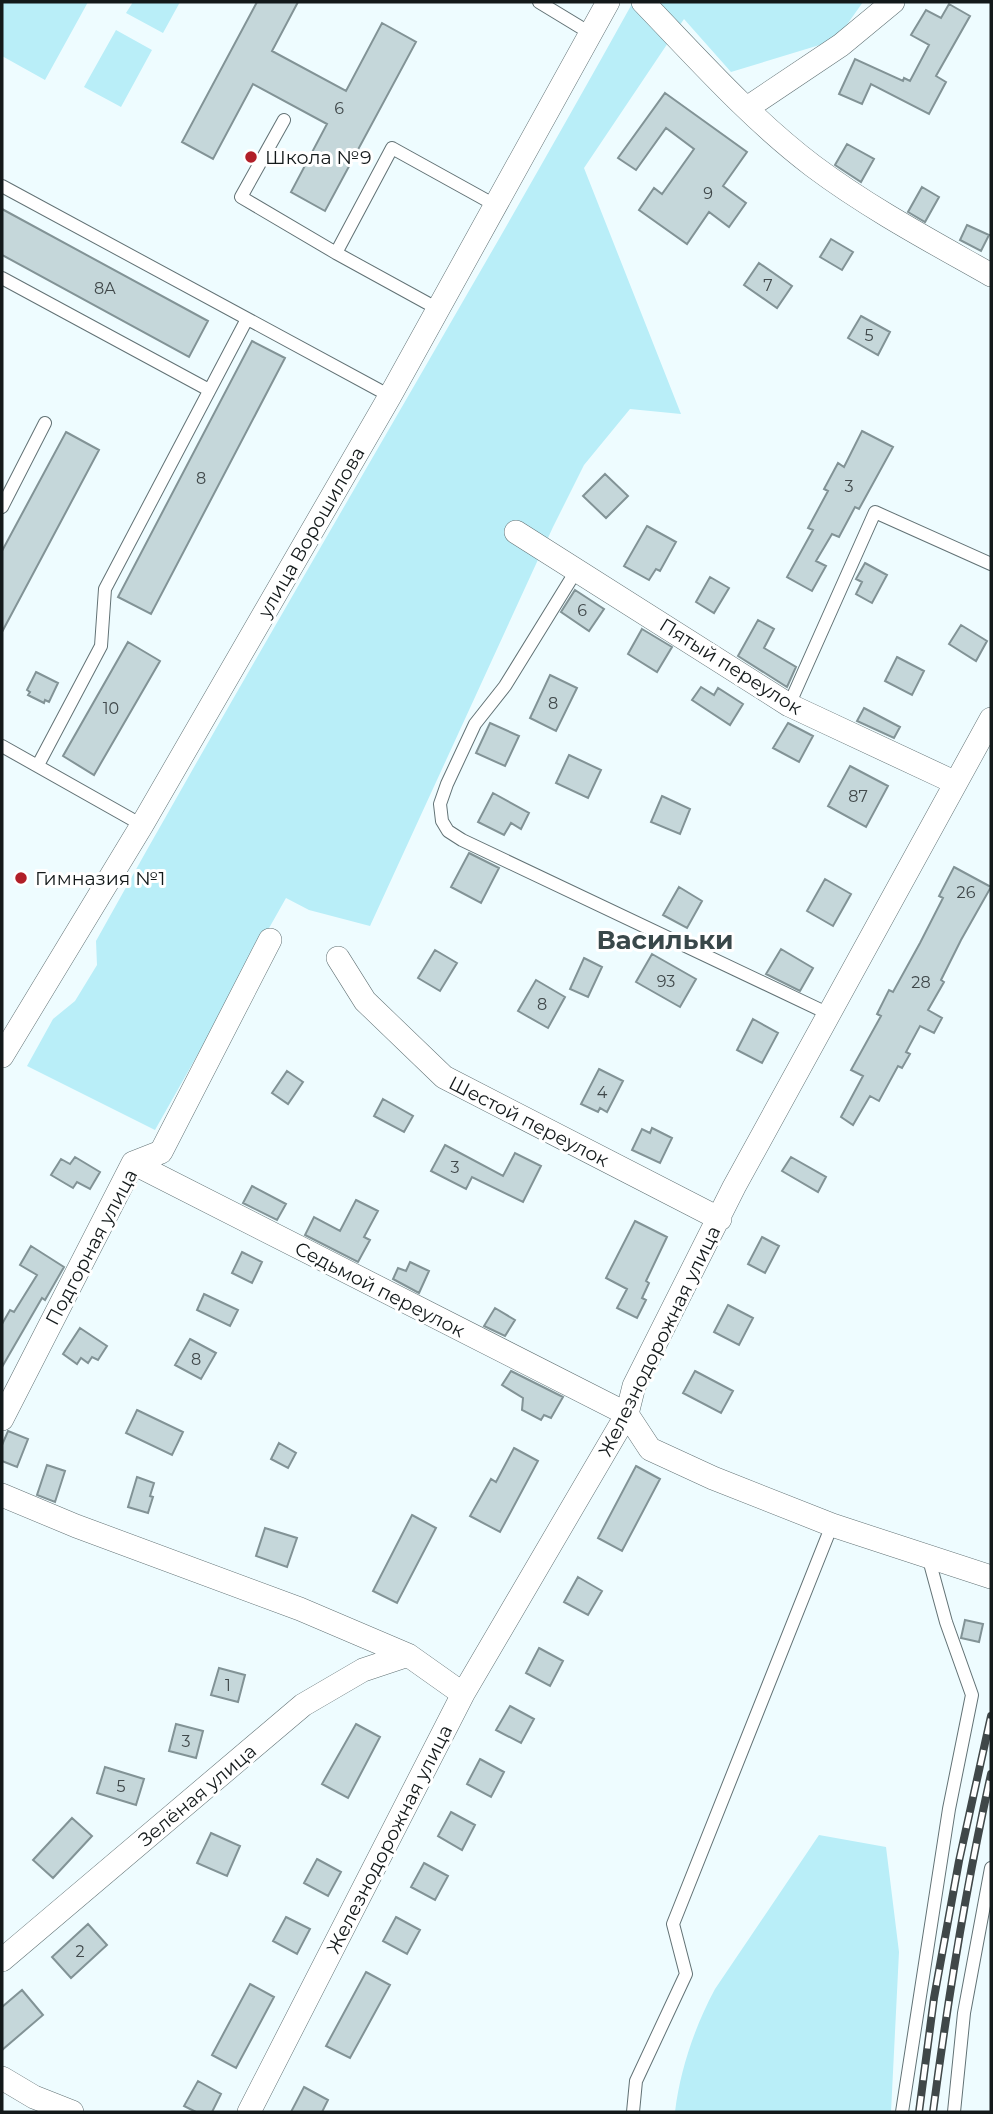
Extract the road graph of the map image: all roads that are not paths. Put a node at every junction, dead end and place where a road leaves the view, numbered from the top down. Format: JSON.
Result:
{"nodes":[{"id":1,"x":539,"y":2,"type":"edge"},
{"id":2,"x":608,"y":2,"type":"edge"},
{"id":3,"x":643,"y":2,"type":"edge"},
{"id":4,"x":893,"y":2,"type":"edge"},
{"id":5,"x":590,"y":33,"type":"junction"},
{"id":6,"x":747,"y":108,"type":"junction"},
{"id":7,"x":284,"y":120,"type":"dead end"},
{"id":8,"x":2,"y":186,"type":"edge"},
{"id":9,"x":495,"y":205,"type":"junction"},
{"id":10,"x":336,"y":253,"type":"junction"},
{"id":11,"x":991,"y":275,"type":"edge"},
{"id":12,"x":2,"y":278,"type":"edge"},
{"id":13,"x":438,"y":309,"type":"junction"},
{"id":14,"x":247,"y":319,"type":"junction"},
{"id":15,"x":209,"y":390,"type":"junction"},
{"id":16,"x":390,"y":396,"type":"junction"},
{"id":17,"x":45,"y":424,"type":"dead end"},
{"id":18,"x":2,"y":507,"type":"edge"},
{"id":19,"x":516,"y":532,"type":"dead end"},
{"id":20,"x":991,"y":564,"type":"edge"},
{"id":21,"x":576,"y":571,"type":"junction"},
{"id":22,"x":789,"y":705,"type":"junction"},
{"id":23,"x":991,"y":719,"type":"edge"},
{"id":24,"x":2,"y":746,"type":"edge"},
{"id":25,"x":38,"y":765,"type":"junction"},
{"id":26,"x":956,"y":783,"type":"junction"},
{"id":27,"x":142,"y":825,"type":"junction"},
{"id":28,"x":270,"y":940,"type":"dead end"},
{"id":29,"x":338,"y":958,"type":"dead end"},
{"id":30,"x":829,"y":1014,"type":"junction"},
{"id":31,"x":2,"y":1056,"type":"edge"},
{"id":32,"x":133,"y":1163,"type":"junction"},
{"id":33,"x":720,"y":1219,"type":"junction"},
{"id":34,"x":627,"y":1414,"type":"junction"},
{"id":35,"x":2,"y":1421,"type":"edge"},
{"id":36,"x":2,"y":1495,"type":"edge"},
{"id":37,"x":832,"y":1525,"type":"junction"},
{"id":38,"x":928,"y":1556,"type":"junction"},
{"id":39,"x":991,"y":1577,"type":"edge"},
{"id":40,"x":408,"y":1655,"type":"junction"},
{"id":41,"x":463,"y":1693,"type":"junction"},
{"id":42,"x":991,"y":1868,"type":"edge"},
{"id":43,"x":2,"y":1960,"type":"edge"},
{"id":44,"x":2,"y":2078,"type":"edge"},
{"id":45,"x":72,"y":2112,"type":"edge"},
{"id":46,"x":249,"y":2112,"type":"edge"},
{"id":47,"x":633,"y":2112,"type":"edge"},
{"id":48,"x":902,"y":2112,"type":"edge"},
{"id":49,"x":954,"y":2112,"type":"edge"}],
"edges":[{"from":1,"to":5,"type":"lane"},
{"from":2,"to":5,"type":"street","name":"улица Ворошилова"},
{"from":3,"to":6,"type":"street"},
{"from":4,"to":6,"type":"street"},
{"from":5,"to":9,"type":"street","name":"улица Ворошилова"},
{"from":6,"to":11,"type":"street"},
{"from":7,"to":10,"type":"lane"},
{"from":8,"to":14,"type":"lane"},
{"from":9,"to":10,"type":"lane"},
{"from":9,"to":13,"type":"street","name":"улица Ворошилова"},
{"from":10,"to":13,"type":"lane"},
{"from":12,"to":15,"type":"lane"},
{"from":13,"to":16,"type":"street","name":"улица Ворошилова"},
{"from":14,"to":15,"type":"lane"},
{"from":14,"to":16,"type":"lane"},
{"from":15,"to":25,"type":"lane"},
{"from":16,"to":27,"type":"street","name":"улица Ворошилова"},
{"from":17,"to":18,"type":"lane"},
{"from":19,"to":21,"type":"street","name":"Пятый переулок"},
{"from":20,"to":22,"type":"lane"},
{"from":21,"to":22,"type":"street","name":"Пятый переулок"},
{"from":21,"to":30,"type":"lane"},
{"from":22,"to":26,"type":"street","name":"Пятый переулок"},
{"from":23,"to":26,"type":"street","name":"Железнодорожная улица"},
{"from":24,"to":25,"type":"lane"},
{"from":25,"to":27,"type":"lane"},
{"from":26,"to":30,"type":"street","name":"Железнодорожная улица"},
{"from":27,"to":31,"type":"street","name":"улица Ворошилова"},
{"from":28,"to":32,"type":"street","name":"Подгорная улица"},
{"from":29,"to":33,"type":"street","name":"Шестой переулок"},
{"from":30,"to":33,"type":"street","name":"Железнодорожная улица"},
{"from":32,"to":34,"type":"street","name":"Седьмой переулок"},
{"from":32,"to":35,"type":"street","name":"Подгорная улица"},
{"from":33,"to":34,"type":"street","name":"Железнодорожная улица"},
{"from":34,"to":37,"type":"street"},
{"from":34,"to":41,"type":"street","name":"Железнодорожная улица"},
{"from":36,"to":40,"type":"street"},
{"from":37,"to":38,"type":"street"},
{"from":37,"to":47,"type":"lane"},
{"from":38,"to":39,"type":"street"},
{"from":38,"to":48,"type":"lane"},
{"from":40,"to":41,"type":"street"},
{"from":40,"to":43,"type":"street","name":"Зелёная улица"},
{"from":41,"to":46,"type":"street","name":"Железнодорожная улица"},
{"from":42,"to":49,"type":"lane"},
{"from":44,"to":45,"type":"street"}]}
